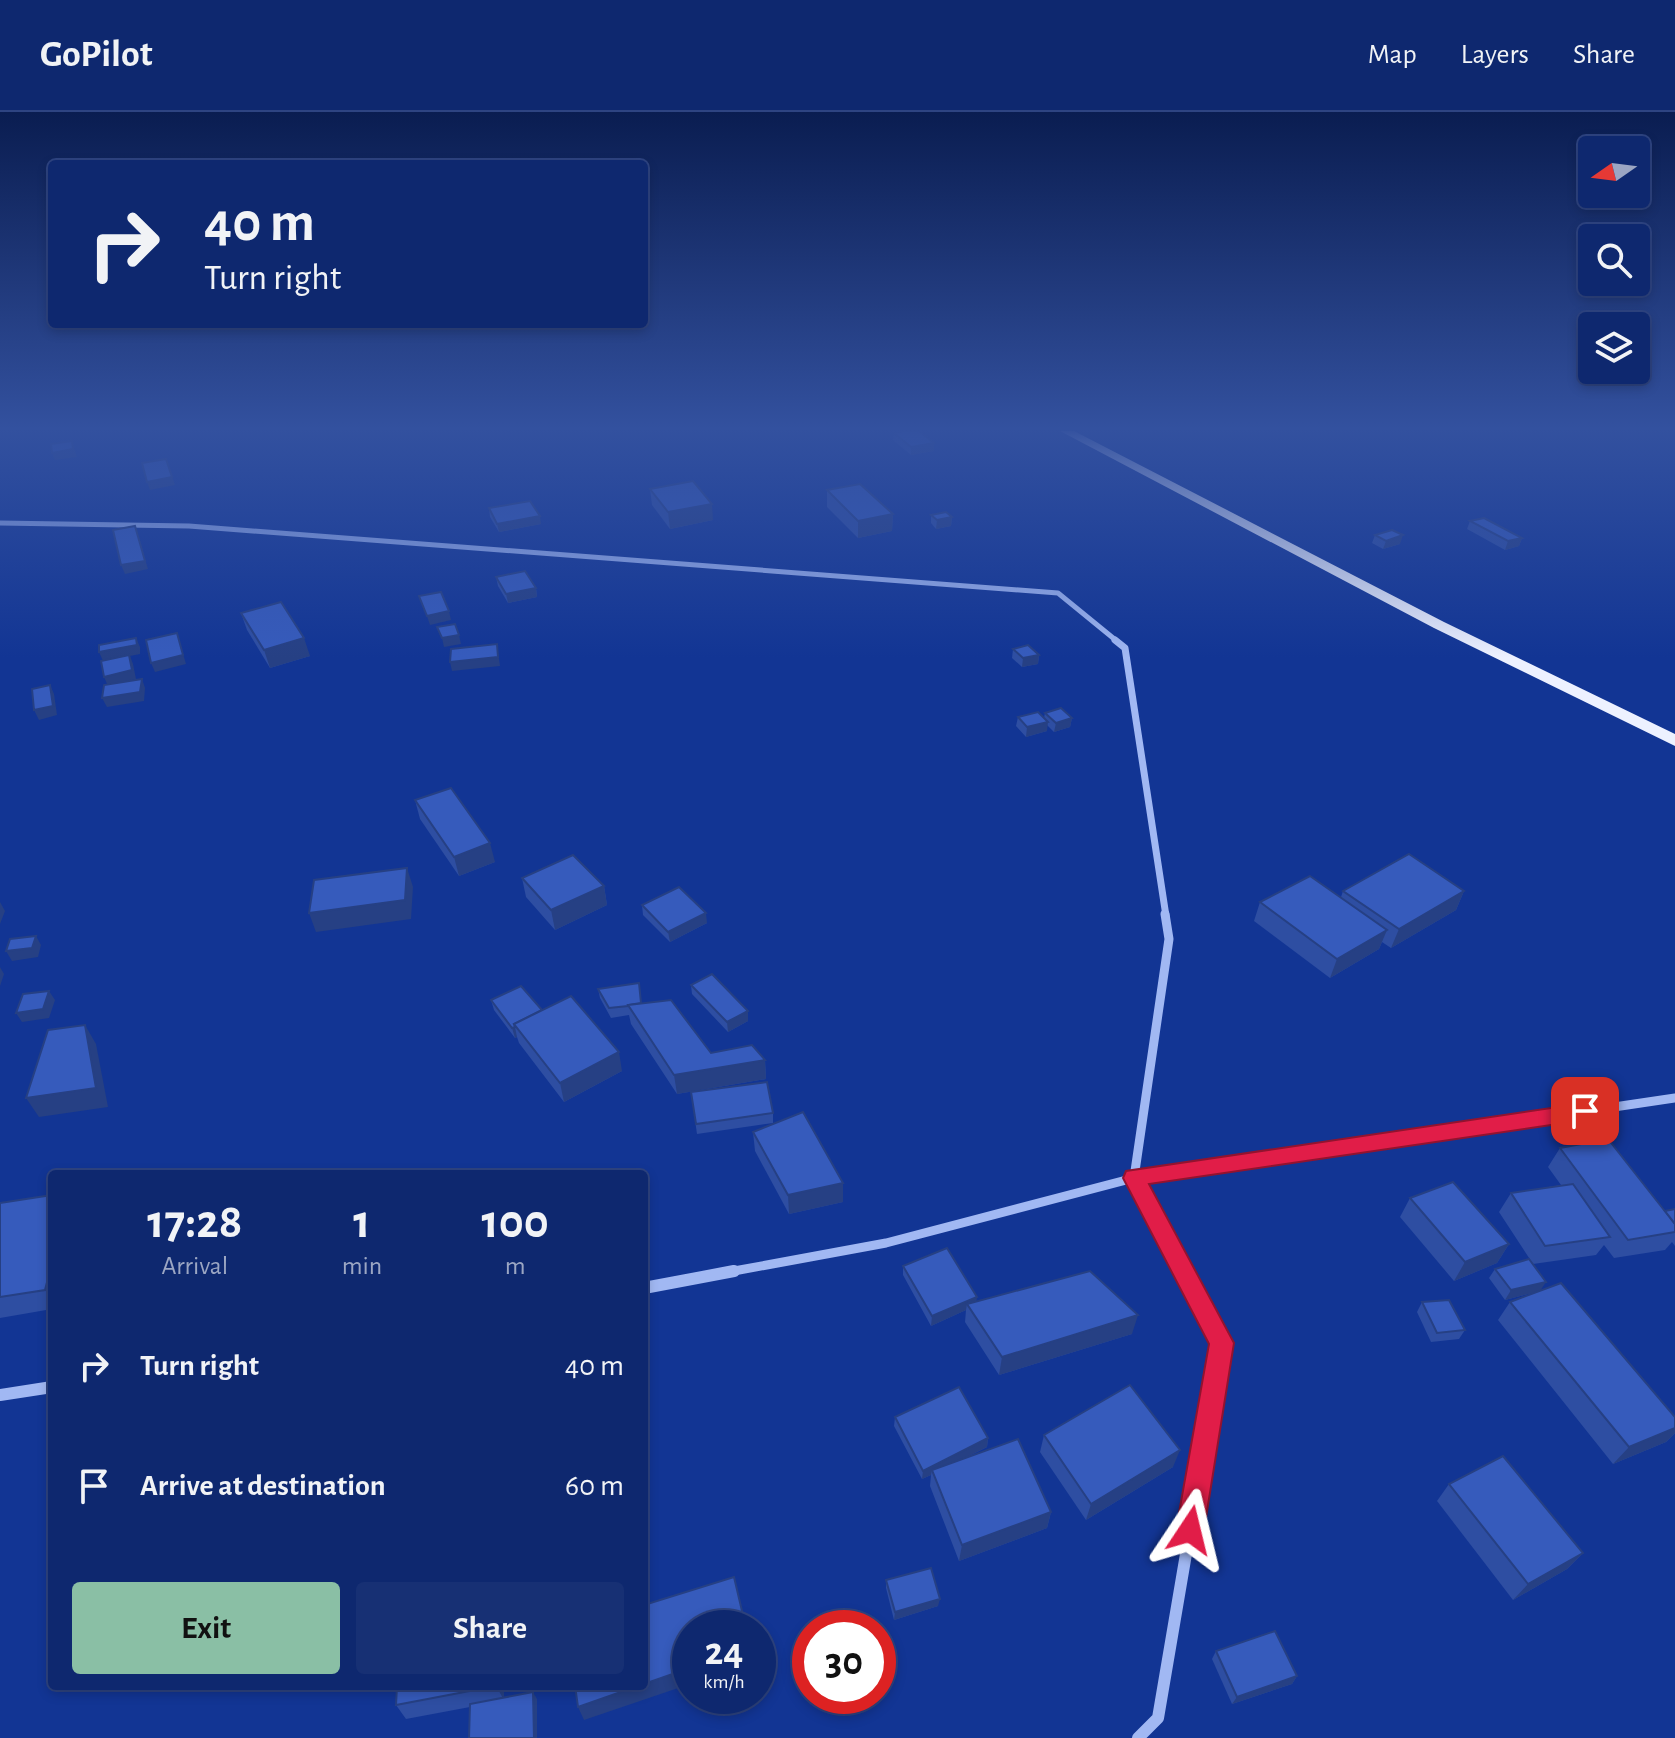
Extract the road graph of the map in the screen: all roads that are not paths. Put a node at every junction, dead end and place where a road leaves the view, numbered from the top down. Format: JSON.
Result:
{"nodes":[{"id":1,"x":1212,"y":507,"type":"edge"},
{"id":2,"x":0,"y":523,"type":"edge"},
{"id":3,"x":1675,"y":741,"type":"edge"},
{"id":4,"x":1675,"y":1098,"type":"edge"},
{"id":5,"x":1134,"y":1178,"type":"junction"},
{"id":6,"x":648,"y":1287,"type":"edge"},
{"id":7,"x":48,"y":1388,"type":"edge"},
{"id":8,"x":0,"y":1395,"type":"edge"},
{"id":9,"x":1138,"y":1738,"type":"edge"}],
"edges":[{"from":1,"to":3,"type":"main road"},
{"from":2,"to":5,"type":"street"},
{"from":4,"to":5,"type":"street"},
{"from":5,"to":6,"type":"street"},
{"from":5,"to":9,"type":"street"},
{"from":7,"to":8,"type":"street"}]}
